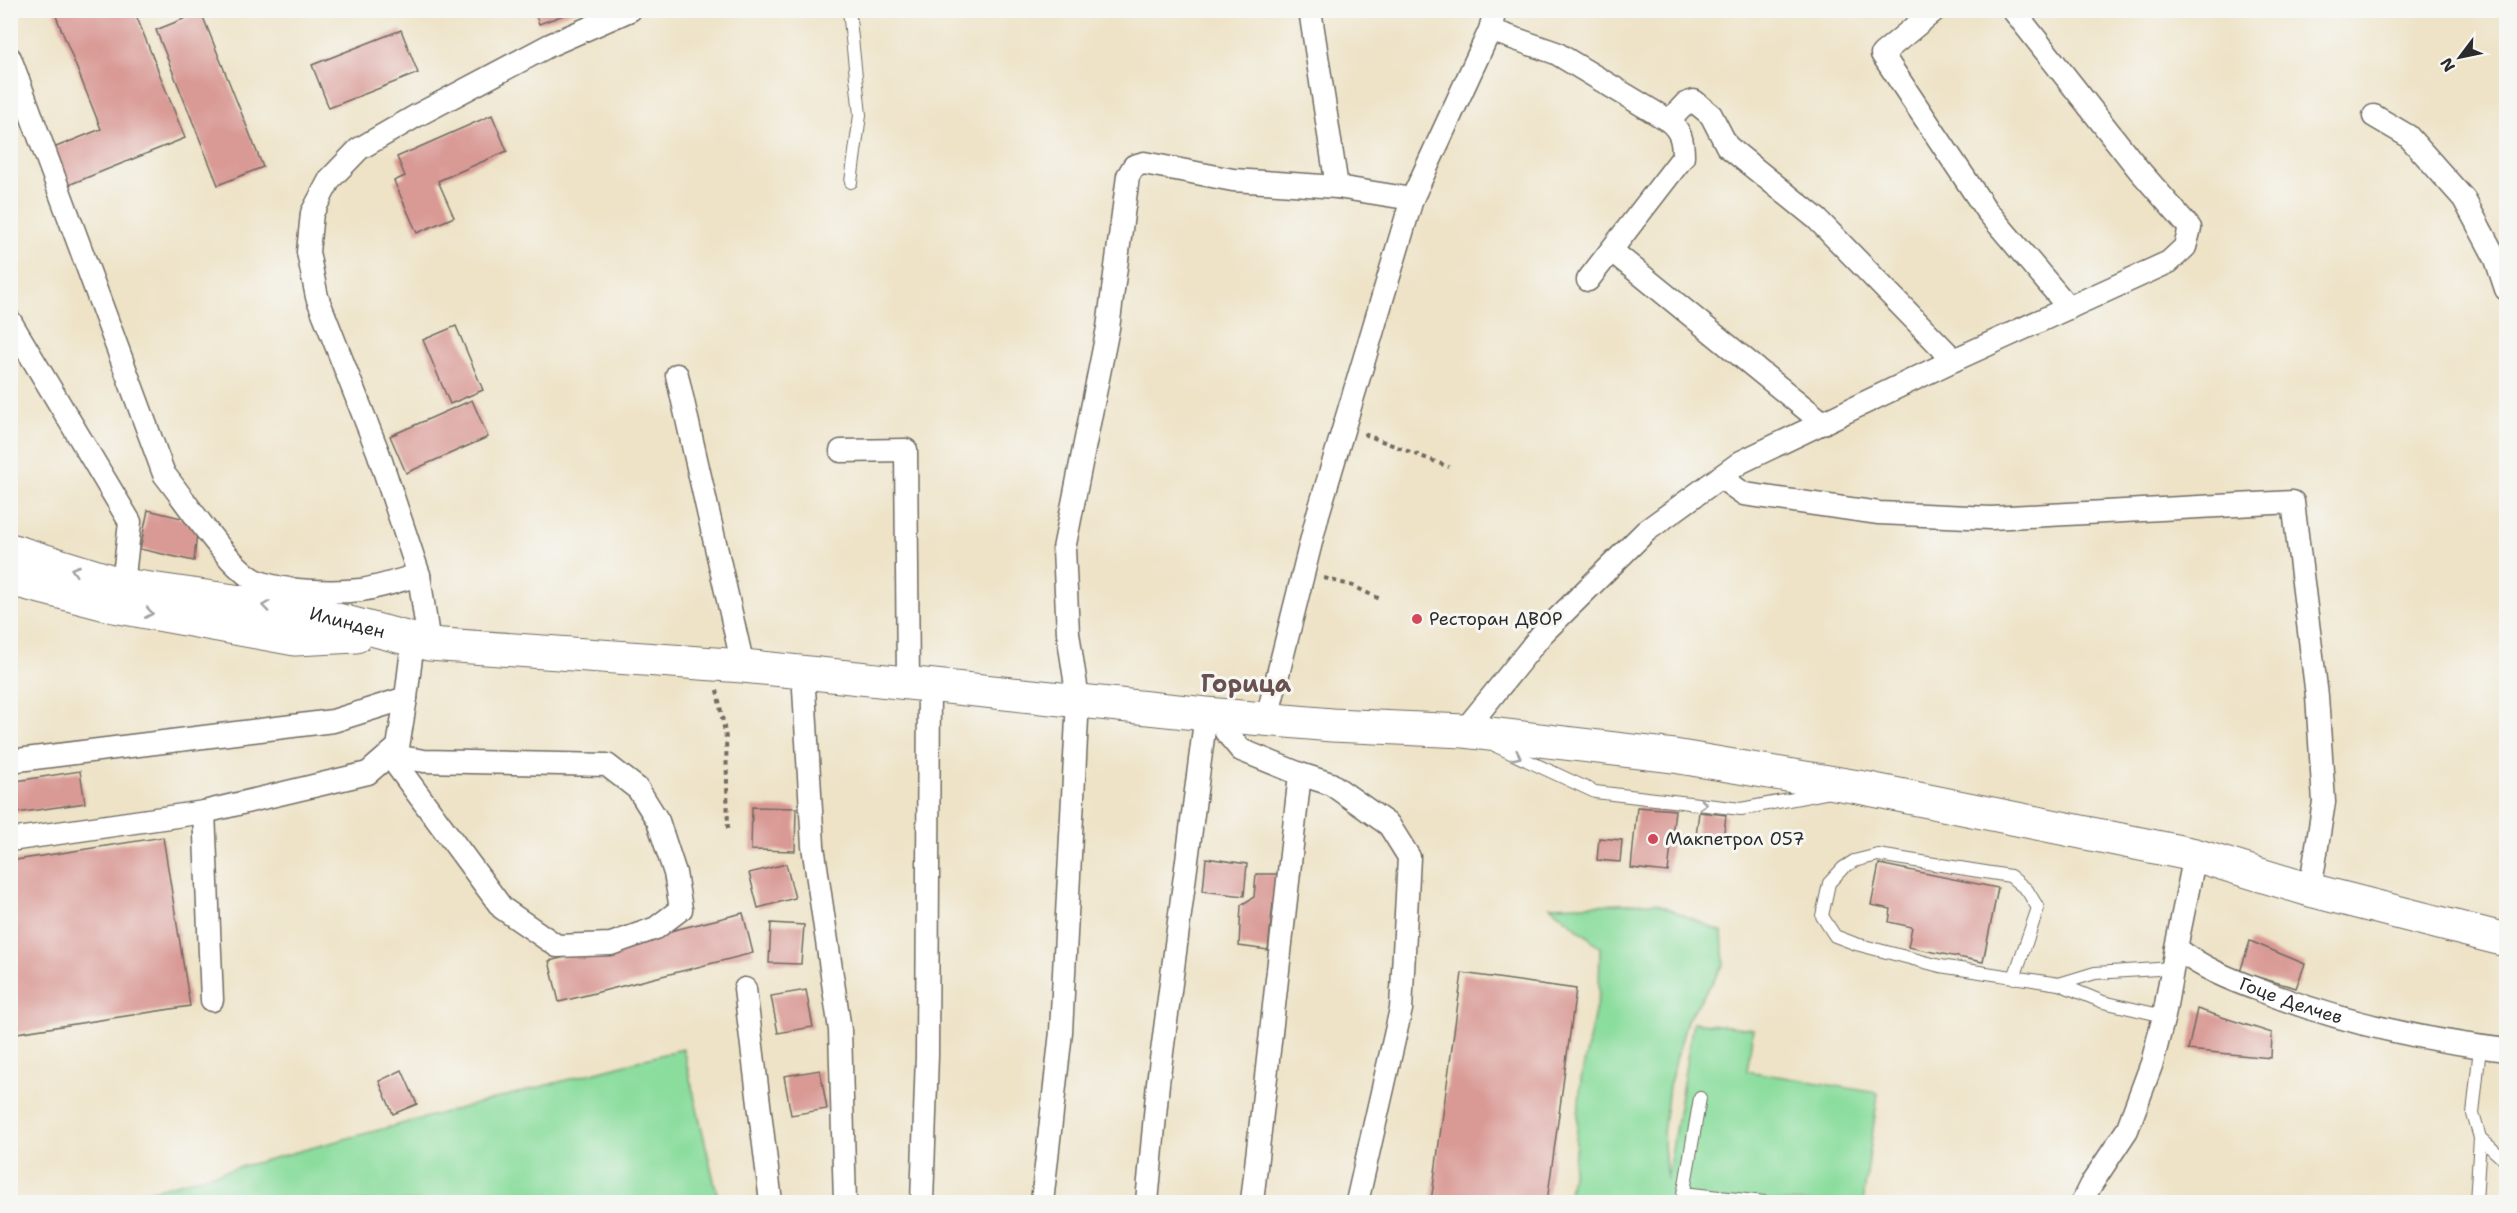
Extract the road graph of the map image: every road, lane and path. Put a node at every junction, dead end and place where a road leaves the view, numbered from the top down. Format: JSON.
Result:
{"nodes":[{"id":1,"x":630,"y":10,"type":"edge"},
{"id":2,"x":849,"y":10,"type":"edge"},
{"id":3,"x":1310,"y":10,"type":"edge"},
{"id":4,"x":1935,"y":10,"type":"edge"},
{"id":5,"x":2013,"y":10,"type":"edge"},
{"id":6,"x":1493,"y":20,"type":"edge"},
{"id":7,"x":10,"y":58,"type":"edge"},
{"id":8,"x":2374,"y":116,"type":"dead end"},
{"id":9,"x":1669,"y":121,"type":"junction"},
{"id":10,"x":851,"y":182,"type":"dead end"},
{"id":11,"x":1337,"y":188,"type":"junction"},
{"id":12,"x":1412,"y":200,"type":"junction"},
{"id":13,"x":1612,"y":251,"type":"junction"},
{"id":14,"x":1588,"y":280,"type":"dead end"},
{"id":15,"x":2506,"y":289,"type":"edge"},
{"id":16,"x":2069,"y":308,"type":"junction"},
{"id":17,"x":10,"y":321,"type":"edge"},
{"id":18,"x":1954,"y":360,"type":"junction"},
{"id":19,"x":677,"y":375,"type":"dead end"},
{"id":20,"x":1823,"y":423,"type":"junction"},
{"id":21,"x":1344,"y":426,"type":"junction"},
{"id":22,"x":841,"y":451,"type":"dead end"},
{"id":23,"x":1449,"y":467,"type":"dead end"},
{"id":24,"x":1720,"y":477,"type":"junction"},
{"id":25,"x":10,"y":550,"type":"edge"},
{"id":26,"x":1304,"y":571,"type":"junction"},
{"id":27,"x":419,"y":575,"type":"junction"},
{"id":28,"x":10,"y":579,"type":"edge"},
{"id":29,"x":123,"y":585,"type":"junction"},
{"id":30,"x":1382,"y":600,"type":"dead end"},
{"id":31,"x":409,"y":640,"type":"junction"},
{"id":32,"x":727,"y":664,"type":"junction"},
{"id":33,"x":803,"y":671,"type":"junction"},
{"id":34,"x":919,"y":683,"type":"junction"},
{"id":35,"x":406,"y":698,"type":"junction"},
{"id":36,"x":1078,"y":699,"type":"junction"},
{"id":37,"x":1212,"y":714,"type":"junction"},
{"id":38,"x":1267,"y":718,"type":"junction"},
{"id":39,"x":1464,"y":731,"type":"junction"},
{"id":40,"x":389,"y":755,"type":"junction"},
{"id":41,"x":10,"y":761,"type":"edge"},
{"id":42,"x":1300,"y":774,"type":"junction"},
{"id":43,"x":1864,"y":788,"type":"junction"},
{"id":44,"x":204,"y":812,"type":"junction"},
{"id":45,"x":728,"y":830,"type":"dead end"},
{"id":46,"x":10,"y":840,"type":"edge"},
{"id":47,"x":2195,"y":855,"type":"junction"},
{"id":48,"x":2310,"y":891,"type":"junction"},
{"id":49,"x":2506,"y":940,"type":"edge"},
{"id":50,"x":2175,"y":958,"type":"junction"},
{"id":51,"x":2014,"y":978,"type":"junction"},
{"id":52,"x":2059,"y":984,"type":"junction"},
{"id":53,"x":746,"y":989,"type":"dead end"},
{"id":54,"x":212,"y":1000,"type":"dead end"},
{"id":55,"x":2164,"y":1016,"type":"junction"},
{"id":56,"x":2480,"y":1047,"type":"junction"},
{"id":57,"x":2506,"y":1050,"type":"edge"},
{"id":58,"x":1700,"y":1098,"type":"dead end"},
{"id":59,"x":2480,"y":1138,"type":"junction"},
{"id":60,"x":2505,"y":1160,"type":"edge"},
{"id":61,"x":1682,"y":1198,"type":"edge"},
{"id":62,"x":771,"y":1203,"type":"edge"},
{"id":63,"x":845,"y":1203,"type":"edge"},
{"id":64,"x":921,"y":1203,"type":"edge"},
{"id":65,"x":1041,"y":1203,"type":"edge"},
{"id":66,"x":1148,"y":1203,"type":"edge"},
{"id":67,"x":1252,"y":1203,"type":"edge"},
{"id":68,"x":1357,"y":1203,"type":"edge"},
{"id":69,"x":1764,"y":1203,"type":"edge"},
{"id":70,"x":2082,"y":1203,"type":"edge"},
{"id":71,"x":2476,"y":1203,"type":"edge"}],
"edges":[{"from":1,"to":27,"type":"street"},
{"from":2,"to":10,"type":"lane"},
{"from":3,"to":11,"type":"street"},
{"from":4,"to":16,"type":"street"},
{"from":5,"to":16,"type":"street"},
{"from":6,"to":9,"type":"street"},
{"from":6,"to":12,"type":"street"},
{"from":7,"to":27,"type":"street"},
{"from":8,"to":15,"type":"street"},
{"from":9,"to":13,"type":"street"},
{"from":9,"to":18,"type":"street"},
{"from":11,"to":12,"type":"street"},
{"from":11,"to":36,"type":"street"},
{"from":12,"to":21,"type":"street"},
{"from":13,"to":14,"type":"street"},
{"from":13,"to":20,"type":"street"},
{"from":16,"to":18,"type":"street"},
{"from":17,"to":29,"type":"street"},
{"from":18,"to":20,"type":"street"},
{"from":19,"to":32,"type":"street"},
{"from":20,"to":24,"type":"street"},
{"from":21,"to":23,"type":"path"},
{"from":21,"to":26,"type":"street"},
{"from":22,"to":34,"type":"street"},
{"from":24,"to":39,"type":"street"},
{"from":24,"to":48,"type":"street"},
{"from":29,"to":25,"type":"main road","name":"Илинден","one_way":true},
{"from":26,"to":30,"type":"path"},
{"from":26,"to":38,"type":"street"},
{"from":27,"to":31,"type":"street"},
{"from":28,"to":31,"type":"main road","name":"Илинден","one_way":true},
{"from":31,"to":29,"type":"main road","name":"Илинден","one_way":true},
{"from":31,"to":32,"type":"main road"},
{"from":31,"to":35,"type":"street"},
{"from":32,"to":33,"type":"main road"},
{"from":32,"to":45,"type":"path"},
{"from":33,"to":34,"type":"main road"},
{"from":33,"to":63,"type":"street"},
{"from":34,"to":36,"type":"main road"},
{"from":34,"to":64,"type":"street"},
{"from":35,"to":40,"type":"street"},
{"from":35,"to":41,"type":"street"},
{"from":36,"to":37,"type":"main road"},
{"from":36,"to":65,"type":"street"},
{"from":37,"to":38,"type":"main road"},
{"from":37,"to":42,"type":"street"},
{"from":37,"to":66,"type":"street"},
{"from":38,"to":39,"type":"main road"},
{"from":39,"to":43,"type":"main road"},
{"from":39,"to":43,"type":"lane","one_way":true},
{"from":40,"to":40,"type":"street"},
{"from":40,"to":44,"type":"street"},
{"from":42,"to":67,"type":"street"},
{"from":42,"to":68,"type":"street"},
{"from":43,"to":47,"type":"main road"},
{"from":44,"to":46,"type":"street"},
{"from":44,"to":54,"type":"street"},
{"from":47,"to":48,"type":"main road"},
{"from":47,"to":50,"type":"street"},
{"from":48,"to":49,"type":"main road"},
{"from":50,"to":52,"type":"lane"},
{"from":50,"to":55,"type":"street"},
{"from":50,"to":56,"type":"street","name":"Гоце Делчев"},
{"from":51,"to":51,"type":"lane"},
{"from":51,"to":52,"type":"lane"},
{"from":52,"to":55,"type":"lane"},
{"from":53,"to":62,"type":"street"},
{"from":55,"to":70,"type":"street"},
{"from":56,"to":57,"type":"street","name":"Гоце Делчев"},
{"from":56,"to":59,"type":"lane"},
{"from":58,"to":61,"type":"lane"},
{"from":59,"to":60,"type":"lane"},
{"from":59,"to":71,"type":"lane"},
{"from":61,"to":69,"type":"lane"}]}
